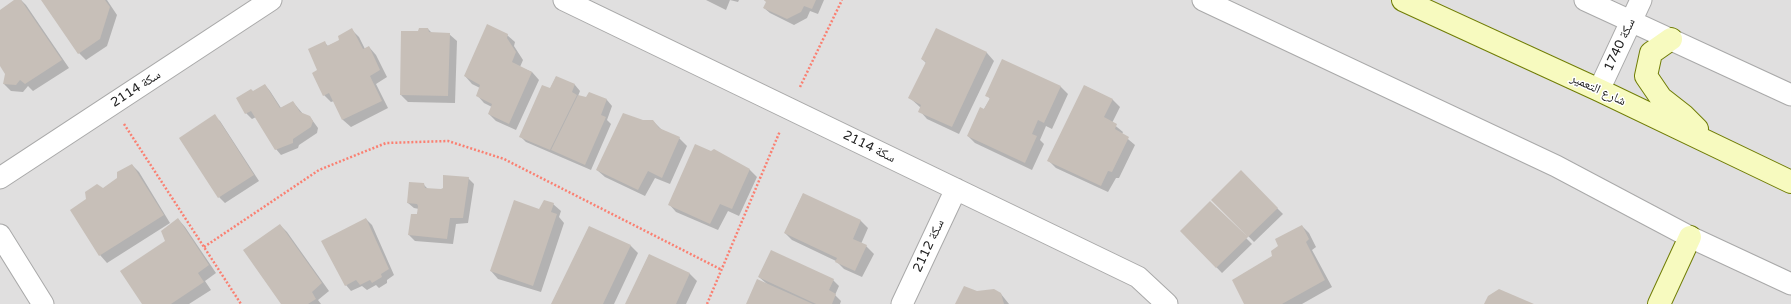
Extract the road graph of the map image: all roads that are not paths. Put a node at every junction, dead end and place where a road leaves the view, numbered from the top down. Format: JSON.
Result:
{"nodes":[{"id":1,"x":272,"y":0,"type":"edge"},
{"id":2,"x":564,"y":0,"type":"edge"},
{"id":3,"x":1203,"y":0,"type":"edge"},
{"id":4,"x":1403,"y":0,"type":"edge"},
{"id":5,"x":1585,"y":0,"type":"edge"},
{"id":6,"x":1641,"y":0,"type":"edge"},
{"id":7,"x":1631,"y":21,"type":"junction"},
{"id":8,"x":1670,"y":39,"type":"junction"},
{"id":9,"x":1599,"y":90,"type":"junction"},
{"id":10,"x":1791,"y":95,"type":"edge"},
{"id":11,"x":1710,"y":143,"type":"junction"},
{"id":12,"x":0,"y":178,"type":"edge"},
{"id":13,"x":1791,"y":182,"type":"edge"},
{"id":14,"x":956,"y":189,"type":"junction"},
{"id":15,"x":0,"y":235,"type":"edge"},
{"id":16,"x":1690,"y":237,"type":"junction"},
{"id":17,"x":1791,"y":284,"type":"edge"},
{"id":18,"x":43,"y":304,"type":"edge"},
{"id":19,"x":902,"y":304,"type":"edge"},
{"id":20,"x":1167,"y":304,"type":"edge"},
{"id":21,"x":1658,"y":304,"type":"edge"}],
"edges":[{"from":1,"to":12,"type":"street","name":"سكة 2114"},
{"from":2,"to":14,"type":"street","name":"سكة 2114"},
{"from":3,"to":16,"type":"street"},
{"from":4,"to":9,"type":"main road","name":"شارع التعمير"},
{"from":5,"to":7,"type":"street"},
{"from":6,"to":7,"type":"street","name":"سكة 1740"},
{"from":7,"to":8,"type":"street"},
{"from":7,"to":9,"type":"street","name":"سكة 1740"},
{"from":8,"to":10,"type":"street"},
{"from":8,"to":11,"type":"main road"},
{"from":9,"to":11,"type":"main road","name":"شارع التعمير"},
{"from":11,"to":13,"type":"main road","name":"شارع التعمير"},
{"from":14,"to":19,"type":"street","name":"سكة 2112"},
{"from":14,"to":20,"type":"street","name":"سكة 2114"},
{"from":15,"to":18,"type":"street"},
{"from":16,"to":17,"type":"street"},
{"from":16,"to":21,"type":"main road"}]}
